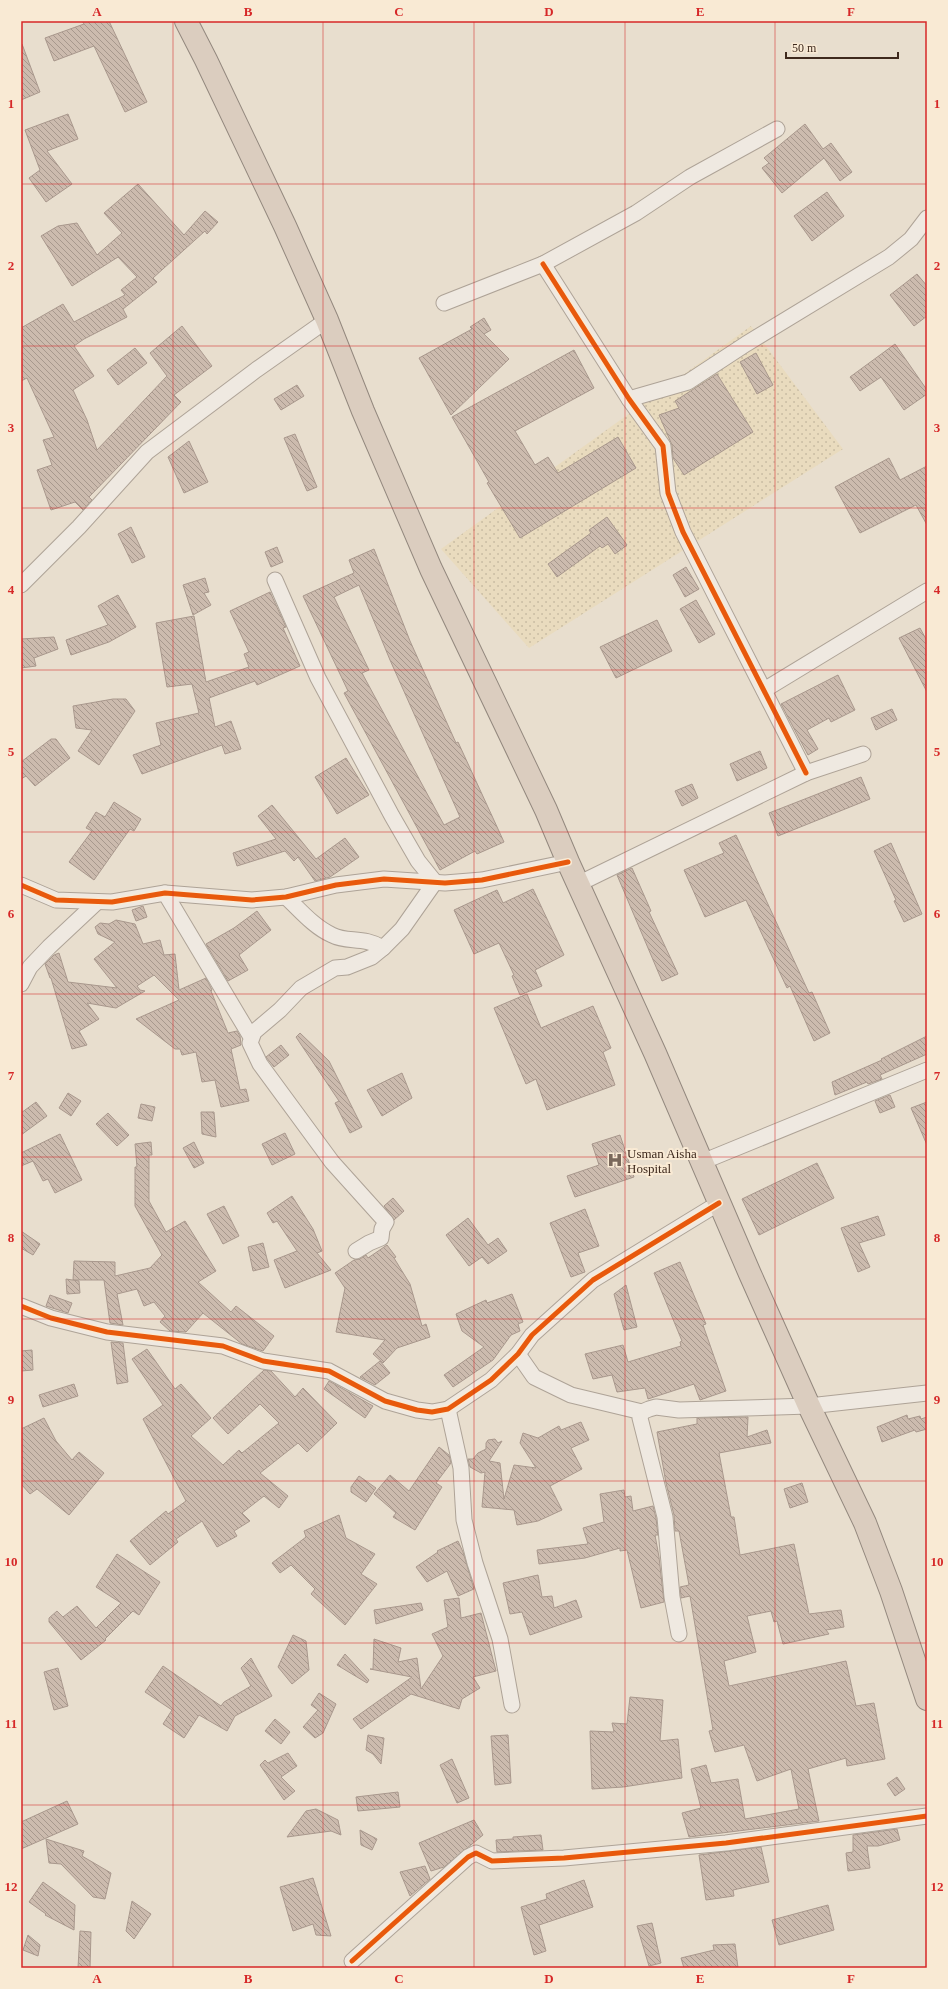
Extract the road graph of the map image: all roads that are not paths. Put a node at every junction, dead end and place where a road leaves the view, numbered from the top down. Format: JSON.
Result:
{"nodes":[{"id":1,"x":186,"y":21,"type":"edge"},
{"id":2,"x":777,"y":129,"type":"dead end"},
{"id":3,"x":927,"y":218,"type":"edge"},
{"id":4,"x":543,"y":264,"type":"junction"},
{"id":5,"x":444,"y":303,"type":"dead end"},
{"id":6,"x":327,"y":320,"type":"junction"},
{"id":7,"x":629,"y":399,"type":"junction"},
{"id":8,"x":275,"y":580,"type":"dead end"},
{"id":9,"x":21,"y":585,"type":"edge"},
{"id":10,"x":927,"y":591,"type":"edge"},
{"id":11,"x":764,"y":690,"type":"junction"},
{"id":12,"x":863,"y":754,"type":"dead end"},
{"id":13,"x":806,"y":773,"type":"junction"},
{"id":14,"x":568,"y":862,"type":"junction"},
{"id":15,"x":435,"y":882,"type":"junction"},
{"id":16,"x":578,"y":884,"type":"junction"},
{"id":17,"x":21,"y":886,"type":"edge"},
{"id":18,"x":165,"y":893,"type":"junction"},
{"id":19,"x":286,"y":897,"type":"junction"},
{"id":20,"x":97,"y":902,"type":"junction"},
{"id":21,"x":383,"y":948,"type":"junction"},
{"id":22,"x":21,"y":984,"type":"edge"},
{"id":23,"x":251,"y":1037,"type":"junction"},
{"id":24,"x":927,"y":1070,"type":"edge"},
{"id":25,"x":702,"y":1162,"type":"junction"},
{"id":26,"x":719,"y":1202,"type":"junction"},
{"id":27,"x":356,"y":1251,"type":"dead end"},
{"id":28,"x":21,"y":1306,"type":"edge"},
{"id":29,"x":518,"y":1354,"type":"junction"},
{"id":30,"x":927,"y":1393,"type":"edge"},
{"id":31,"x":810,"y":1406,"type":"junction"},
{"id":32,"x":448,"y":1409,"type":"junction"},
{"id":33,"x":642,"y":1412,"type":"junction"},
{"id":34,"x":679,"y":1634,"type":"dead end"},
{"id":35,"x":927,"y":1699,"type":"edge"},
{"id":36,"x":512,"y":1705,"type":"dead end"},
{"id":37,"x":927,"y":1816,"type":"edge"},
{"id":38,"x":352,"y":1961,"type":"dead end"}],
"edges":[{"from":1,"to":6,"type":"highway"},
{"from":2,"to":4,"type":"street"},
{"from":3,"to":7,"type":"street"},
{"from":4,"to":5,"type":"street"},
{"from":4,"to":7,"type":"street"},
{"from":6,"to":9,"type":"street"},
{"from":6,"to":14,"type":"highway"},
{"from":7,"to":11,"type":"street"},
{"from":8,"to":15,"type":"street"},
{"from":10,"to":11,"type":"street"},
{"from":11,"to":13,"type":"street"},
{"from":12,"to":13,"type":"street"},
{"from":13,"to":16,"type":"street"},
{"from":14,"to":15,"type":"street"},
{"from":14,"to":16,"type":"highway"},
{"from":15,"to":19,"type":"street"},
{"from":15,"to":21,"type":"street"},
{"from":16,"to":25,"type":"highway"},
{"from":17,"to":20,"type":"street"},
{"from":18,"to":19,"type":"street"},
{"from":18,"to":20,"type":"street"},
{"from":18,"to":23,"type":"street"},
{"from":19,"to":21,"type":"street"},
{"from":20,"to":22,"type":"street"},
{"from":21,"to":23,"type":"street"},
{"from":23,"to":27,"type":"street"},
{"from":24,"to":25,"type":"street"},
{"from":25,"to":26,"type":"highway"},
{"from":26,"to":29,"type":"street"},
{"from":26,"to":31,"type":"highway"},
{"from":28,"to":32,"type":"street"},
{"from":29,"to":32,"type":"street"},
{"from":29,"to":33,"type":"street"},
{"from":30,"to":31,"type":"street"},
{"from":31,"to":33,"type":"street"},
{"from":31,"to":35,"type":"highway"},
{"from":32,"to":36,"type":"street"},
{"from":33,"to":34,"type":"street"},
{"from":37,"to":38,"type":"street"}]}
